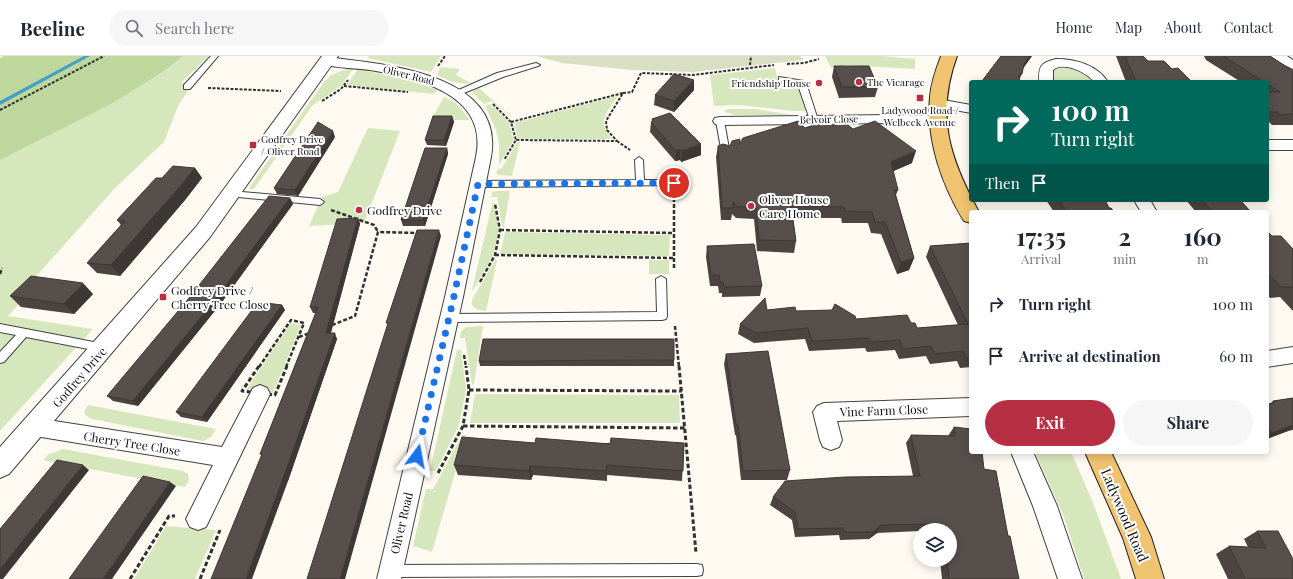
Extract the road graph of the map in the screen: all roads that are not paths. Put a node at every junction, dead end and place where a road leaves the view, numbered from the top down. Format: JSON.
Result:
{"nodes":[{"id":1,"x":215,"y":56,"type":"edge"},
{"id":2,"x":949,"y":56,"type":"edge"},
{"id":3,"x":1278,"y":56,"type":"edge"},
{"id":4,"x":328,"y":59,"type":"edge"},
{"id":5,"x":1293,"y":64,"type":"edge"},
{"id":6,"x":536,"y":65,"type":"dead end"},
{"id":7,"x":782,"y":79,"type":"dead end"},
{"id":8,"x":1046,"y":80,"type":"edge"},
{"id":9,"x":1100,"y":80,"type":"edge"},
{"id":10,"x":187,"y":87,"type":"road end"},
{"id":11,"x":456,"y":93,"type":"junction"},
{"id":12,"x":938,"y":103,"type":"junction"},
{"id":13,"x":969,"y":109,"type":"edge"},
{"id":14,"x":720,"y":120,"type":"joint"},
{"id":15,"x":814,"y":120,"type":"junction"},
{"id":16,"x":937,"y":120,"type":"junction"},
{"id":17,"x":1269,"y":145,"type":"edge"},
{"id":18,"x":1293,"y":145,"type":"edge"},
{"id":19,"x":726,"y":154,"type":"edge"},
{"id":20,"x":639,"y":160,"type":"dead end"},
{"id":21,"x":640,"y":183,"type":"junction"},
{"id":22,"x":674,"y":183,"type":"road end"},
{"id":23,"x":478,"y":184,"type":"junction"},
{"id":24,"x":231,"y":194,"type":"junction"},
{"id":25,"x":320,"y":202,"type":"road end"},
{"id":26,"x":969,"y":212,"type":"edge"},
{"id":27,"x":661,"y":279,"type":"road end"},
{"id":28,"x":449,"y":318,"type":"junction"},
{"id":29,"x":0,"y":328,"type":"edge"},
{"id":30,"x":24,"y":333,"type":"junction"},
{"id":31,"x":104,"y":348,"type":"junction"},
{"id":32,"x":1293,"y":355,"type":"edge"},
{"id":33,"x":0,"y":359,"type":"edge"},
{"id":34,"x":1269,"y":359,"type":"edge"},
{"id":35,"x":260,"y":394,"type":"road end"},
{"id":36,"x":969,"y":407,"type":"edge"},
{"id":37,"x":35,"y":427,"type":"junction"},
{"id":38,"x":831,"y":440,"type":"dead end"},
{"id":39,"x":1023,"y":454,"type":"edge"},
{"id":40,"x":1099,"y":454,"type":"edge"},
{"id":41,"x":229,"y":458,"type":"junction"},
{"id":42,"x":0,"y":466,"type":"edge"},
{"id":43,"x":198,"y":519,"type":"road end"},
{"id":44,"x":697,"y":570,"type":"road end"},
{"id":45,"x":389,"y":575,"type":"edge"},
{"id":46,"x":1070,"y":579,"type":"edge"},
{"id":47,"x":1150,"y":579,"type":"edge"}],
"edges":[{"from":1,"to":10,"type":"lane"},
{"from":2,"to":12,"type":"main road"},
{"from":3,"to":5,"type":"street"},
{"from":4,"to":11,"type":"street","name":"Oliver Road"},
{"from":4,"to":24,"type":"street","name":"Godfrey Drive"},
{"from":6,"to":11,"type":"lane"},
{"from":7,"to":15,"type":"lane"},
{"from":8,"to":9,"type":"street"},
{"from":11,"to":23,"type":"street","name":"Oliver Road"},
{"from":12,"to":13,"type":"street"},
{"from":12,"to":16,"type":"main road"},
{"from":14,"to":15,"type":"street","name":"Belvoir Close"},
{"from":14,"to":19,"type":"lane"},
{"from":15,"to":16,"type":"street","name":"Belvoir Close"},
{"from":16,"to":26,"type":"main road"},
{"from":17,"to":18,"type":"street"},
{"from":20,"to":21,"type":"lane"},
{"from":21,"to":22,"type":"lane"},
{"from":21,"to":23,"type":"lane"},
{"from":23,"to":28,"type":"street","name":"Oliver Road"},
{"from":24,"to":25,"type":"lane"},
{"from":24,"to":31,"type":"street","name":"Godfrey Drive"},
{"from":27,"to":28,"type":"lane"},
{"from":28,"to":45,"type":"street","name":"Oliver Road"},
{"from":29,"to":30,"type":"lane"},
{"from":30,"to":31,"type":"lane"},
{"from":30,"to":33,"type":"lane"},
{"from":31,"to":37,"type":"street","name":"Godfrey Drive"},
{"from":32,"to":34,"type":"street"},
{"from":35,"to":41,"type":"street"},
{"from":36,"to":38,"type":"street","name":"Vine Farm Close"},
{"from":37,"to":41,"type":"street","name":"Cherry Tree Close"},
{"from":37,"to":42,"type":"street","name":"Godfrey Drive"},
{"from":39,"to":46,"type":"street"},
{"from":40,"to":47,"type":"main road","name":"Ladywood Road"},
{"from":41,"to":43,"type":"street"},
{"from":44,"to":45,"type":"lane"}]}
